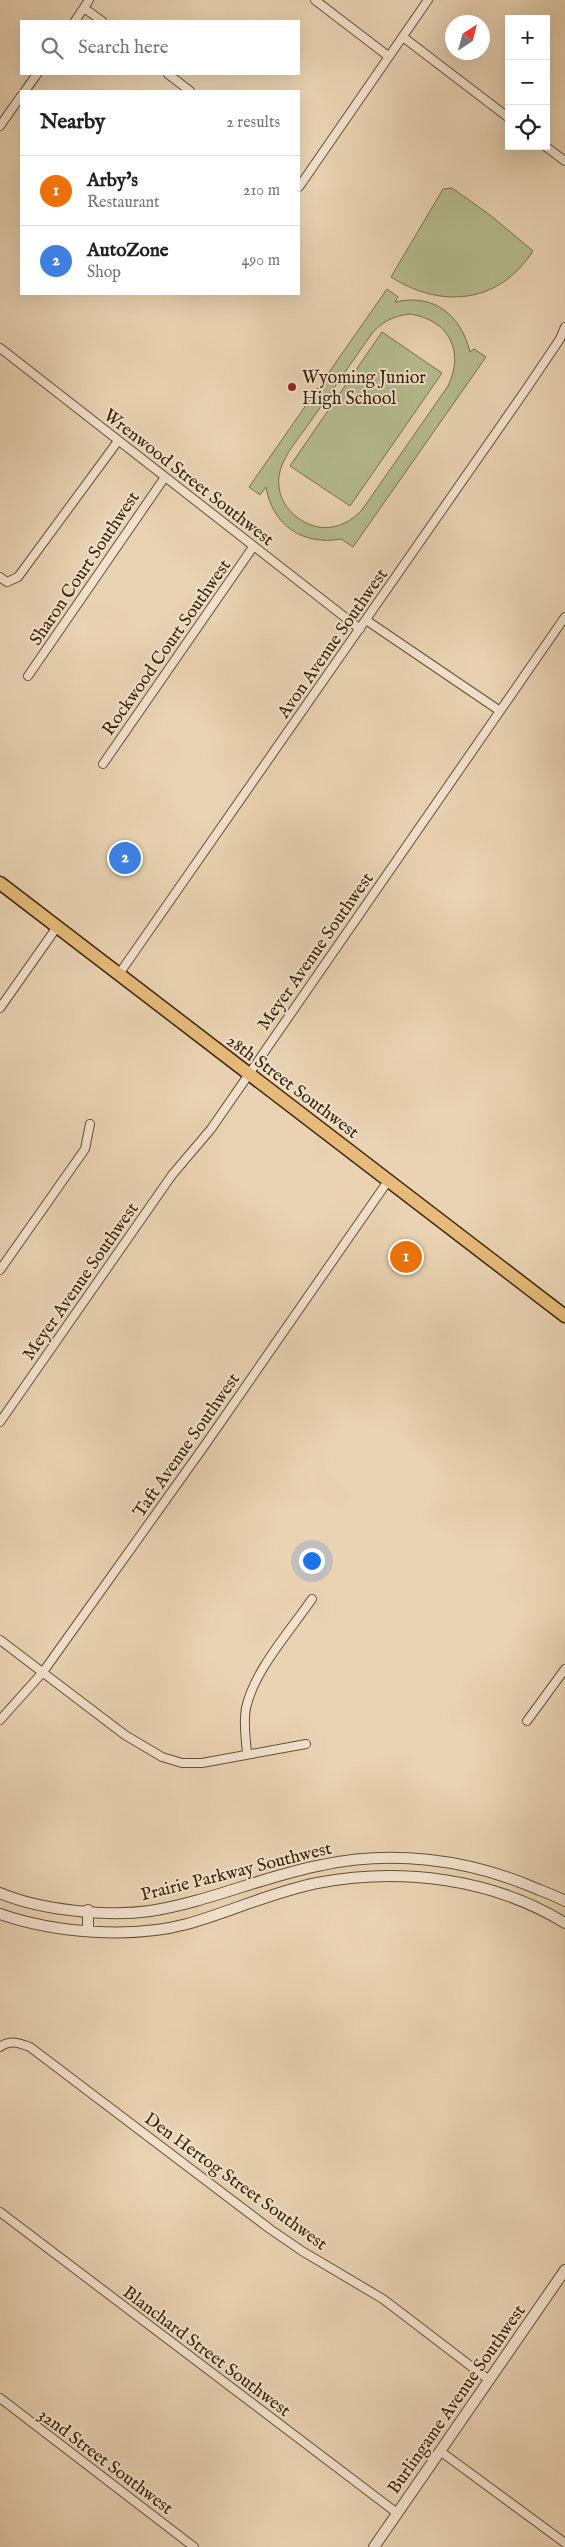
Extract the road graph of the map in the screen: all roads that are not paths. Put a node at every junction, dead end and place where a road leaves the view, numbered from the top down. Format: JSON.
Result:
{"nodes":[{"id":1,"x":89,"y":0,"type":"edge"},
{"id":2,"x":315,"y":0,"type":"edge"},
{"id":3,"x":428,"y":0,"type":"edge"},
{"id":4,"x":84,"y":8,"type":"junction"},
{"id":5,"x":75,"y":20,"type":"edge"},
{"id":6,"x":101,"y":20,"type":"edge"},
{"id":7,"x":403,"y":37,"type":"junction"},
{"id":8,"x":388,"y":56,"type":"junction"},
{"id":9,"x":36,"y":75,"type":"edge"},
{"id":10,"x":169,"y":75,"type":"edge"},
{"id":11,"x":26,"y":90,"type":"edge"},
{"id":12,"x":189,"y":90,"type":"edge"},
{"id":13,"x":20,"y":97,"type":"edge"},
{"id":14,"x":505,"y":115,"type":"edge"},
{"id":15,"x":0,"y":126,"type":"edge"},
{"id":16,"x":550,"y":150,"type":"edge"},
{"id":17,"x":565,"y":161,"type":"edge"},
{"id":18,"x":300,"y":182,"type":"edge"},
{"id":19,"x":565,"y":327,"type":"edge"},
{"id":20,"x":0,"y":348,"type":"edge"},
{"id":21,"x":118,"y":441,"type":"junction"},
{"id":22,"x":165,"y":477,"type":"junction"},
{"id":23,"x":253,"y":547,"type":"junction"},
{"id":24,"x":0,"y":577,"type":"edge"},
{"id":25,"x":565,"y":617,"type":"edge"},
{"id":26,"x":366,"y":620,"type":"junction"},
{"id":27,"x":360,"y":629,"type":"junction"},
{"id":28,"x":28,"y":676,"type":"dead end"},
{"id":29,"x":500,"y":711,"type":"junction"},
{"id":30,"x":103,"y":764,"type":"dead end"},
{"id":31,"x":0,"y":883,"type":"edge"},
{"id":32,"x":57,"y":927,"type":"junction"},
{"id":33,"x":119,"y":974,"type":"junction"},
{"id":34,"x":0,"y":1008,"type":"edge"},
{"id":35,"x":249,"y":1074,"type":"junction"},
{"id":36,"x":90,"y":1124,"type":"dead end"},
{"id":37,"x":388,"y":1181,"type":"junction"},
{"id":38,"x":0,"y":1270,"type":"edge"},
{"id":39,"x":565,"y":1316,"type":"edge"},
{"id":40,"x":0,"y":1422,"type":"edge"},
{"id":41,"x":312,"y":1599,"type":"dead end"},
{"id":42,"x":0,"y":1640,"type":"edge"},
{"id":43,"x":565,"y":1669,"type":"edge"},
{"id":44,"x":42,"y":1672,"type":"junction"},
{"id":45,"x":0,"y":1720,"type":"edge"},
{"id":46,"x":527,"y":1721,"type":"dead end"},
{"id":47,"x":306,"y":1744,"type":"dead end"},
{"id":48,"x":247,"y":1754,"type":"junction"},
{"id":49,"x":0,"y":1894,"type":"edge"},
{"id":50,"x":565,"y":1901,"type":"edge"},
{"id":51,"x":88,"y":1910,"type":"junction"},
{"id":52,"x":0,"y":1914,"type":"edge"},
{"id":53,"x":565,"y":1923,"type":"edge"},
{"id":54,"x":88,"y":1930,"type":"junction"},
{"id":55,"x":0,"y":2047,"type":"edge"},
{"id":56,"x":0,"y":2212,"type":"edge"},
{"id":57,"x":565,"y":2270,"type":"edge"},
{"id":58,"x":489,"y":2380,"type":"junction"},
{"id":59,"x":0,"y":2398,"type":"edge"},
{"id":60,"x":440,"y":2451,"type":"junction"},
{"id":61,"x":397,"y":2513,"type":"junction"},
{"id":62,"x":565,"y":2543,"type":"edge"},
{"id":63,"x":194,"y":2547,"type":"edge"},
{"id":64,"x":374,"y":2547,"type":"edge"}],
"edges":[{"from":1,"to":4,"type":"street"},
{"from":2,"to":8,"type":"street"},
{"from":3,"to":7,"type":"street"},
{"from":4,"to":5,"type":"street"},
{"from":4,"to":6,"type":"street"},
{"from":7,"to":8,"type":"street"},
{"from":7,"to":14,"type":"street"},
{"from":8,"to":18,"type":"street"},
{"from":9,"to":11,"type":"street"},
{"from":10,"to":12,"type":"street"},
{"from":13,"to":15,"type":"street"},
{"from":16,"to":17,"type":"street"},
{"from":19,"to":26,"type":"street","name":"Avon Avenue Southwest"},
{"from":20,"to":21,"type":"street","name":"Wrenwood Street Southwest"},
{"from":21,"to":22,"type":"street","name":"Wrenwood Street Southwest"},
{"from":21,"to":24,"type":"street"},
{"from":22,"to":23,"type":"street","name":"Wrenwood Street Southwest"},
{"from":22,"to":28,"type":"street","name":"Sharon Court Southwest"},
{"from":23,"to":27,"type":"street","name":"Wrenwood Street Southwest"},
{"from":23,"to":30,"type":"street","name":"Rockwood Court Southwest"},
{"from":25,"to":29,"type":"street","name":"Meyer Avenue Southwest"},
{"from":26,"to":27,"type":"street","name":"Avon Avenue Southwest"},
{"from":26,"to":29,"type":"street"},
{"from":27,"to":33,"type":"street","name":"Avon Avenue Southwest"},
{"from":29,"to":35,"type":"street","name":"Meyer Avenue Southwest"},
{"from":31,"to":32,"type":"main road","name":"28th Street Southwest"},
{"from":32,"to":33,"type":"main road","name":"28th Street Southwest"},
{"from":32,"to":34,"type":"street"},
{"from":33,"to":35,"type":"main road","name":"28th Street Southwest"},
{"from":35,"to":37,"type":"main road","name":"28th Street Southwest"},
{"from":35,"to":40,"type":"street","name":"Meyer Avenue Southwest"},
{"from":36,"to":38,"type":"street"},
{"from":37,"to":39,"type":"main road","name":"28th Street Southwest"},
{"from":37,"to":44,"type":"street","name":"Taft Avenue Southwest"},
{"from":41,"to":48,"type":"street"},
{"from":42,"to":44,"type":"street"},
{"from":43,"to":46,"type":"street"},
{"from":44,"to":45,"type":"street","name":"Taft Avenue Southwest"},
{"from":44,"to":48,"type":"street"},
{"from":47,"to":48,"type":"street"},
{"from":49,"to":51,"type":"street","name":"Prairie Parkway Southwest"},
{"from":50,"to":51,"type":"street","name":"Prairie Parkway Southwest"},
{"from":51,"to":54,"type":"street"},
{"from":52,"to":54,"type":"street","name":"Prairie Parkway Southwest"},
{"from":53,"to":54,"type":"street","name":"Prairie Parkway Southwest"},
{"from":55,"to":58,"type":"street","name":"Den Hertog Street Southwest"},
{"from":56,"to":61,"type":"street","name":"Blanchard Street Southwest"},
{"from":57,"to":58,"type":"street","name":"Burlingame Avenue Southwest"},
{"from":58,"to":60,"type":"street","name":"Burlingame Avenue Southwest"},
{"from":59,"to":63,"type":"street","name":"32nd Street Southwest"},
{"from":60,"to":61,"type":"street","name":"Burlingame Avenue Southwest"},
{"from":60,"to":62,"type":"street"},
{"from":61,"to":64,"type":"street","name":"Burlingame Avenue Southwest"}]}
